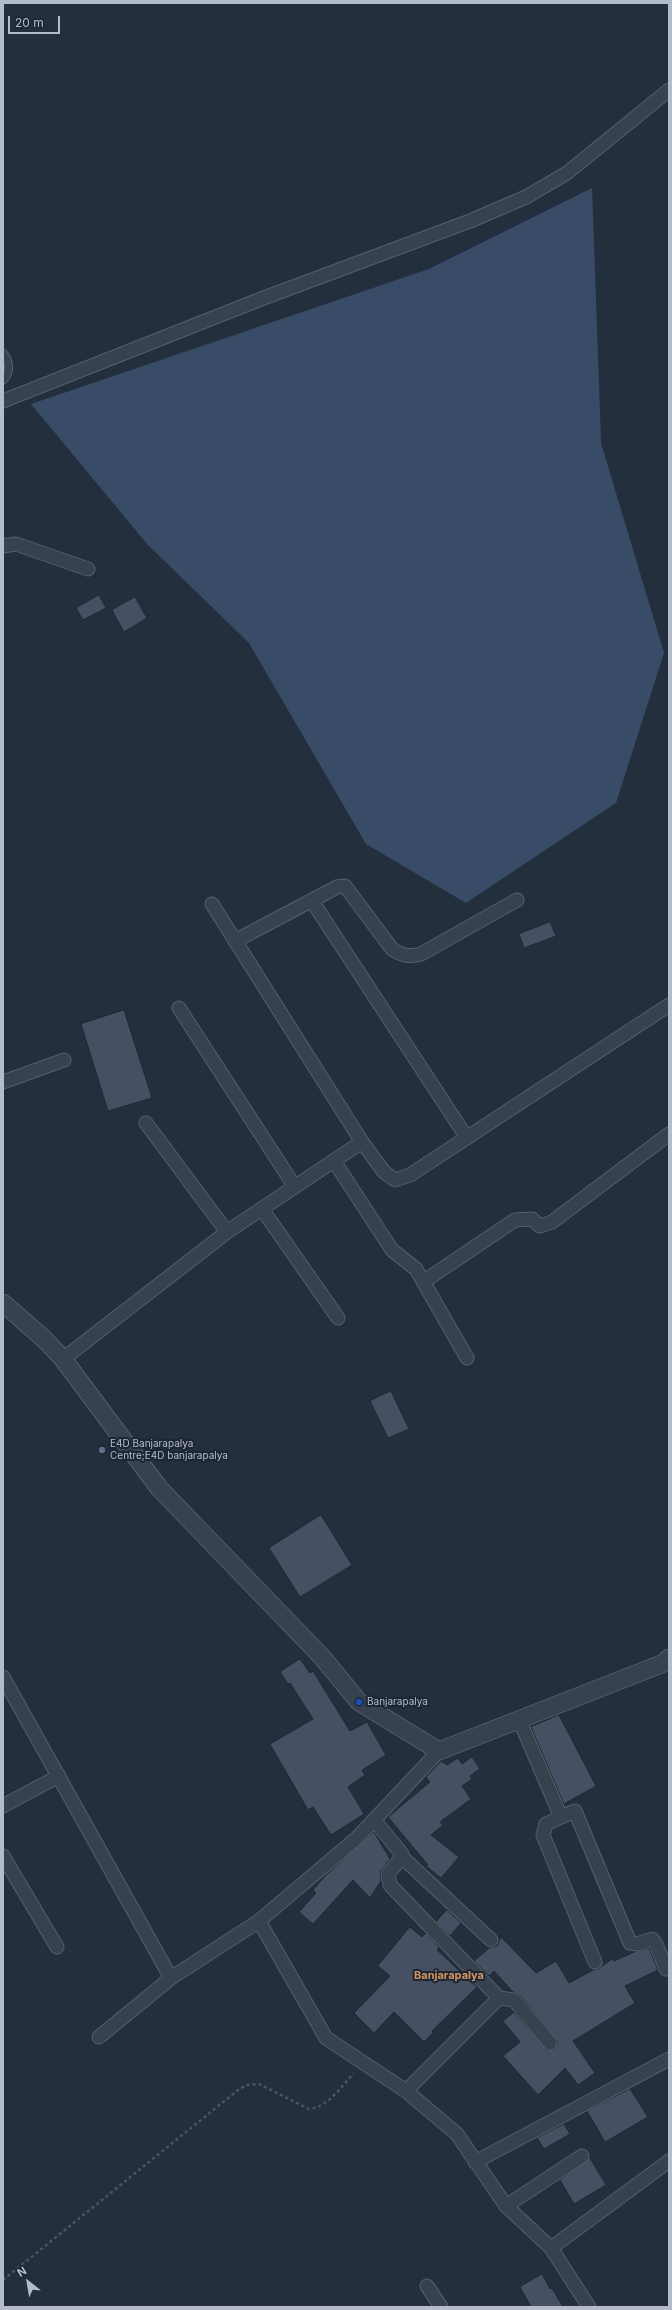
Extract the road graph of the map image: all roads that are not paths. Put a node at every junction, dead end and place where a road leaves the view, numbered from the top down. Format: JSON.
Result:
{"nodes":[{"id":1,"x":669,"y":90,"type":"edge"},
{"id":2,"x":3,"y":353,"type":"edge"},
{"id":3,"x":3,"y":380,"type":"edge"},
{"id":4,"x":3,"y":401,"type":"edge"},
{"id":5,"x":3,"y":546,"type":"edge"},
{"id":6,"x":88,"y":569,"type":"dead end"},
{"id":7,"x":517,"y":900,"type":"dead end"},
{"id":8,"x":312,"y":901,"type":"junction"},
{"id":9,"x":212,"y":904,"type":"dead end"},
{"id":10,"x":235,"y":941,"type":"junction"},
{"id":11,"x":669,"y":1005,"type":"edge"},
{"id":12,"x":179,"y":1008,"type":"dead end"},
{"id":13,"x":64,"y":1060,"type":"dead end"},
{"id":14,"x":3,"y":1082,"type":"edge"},
{"id":15,"x":146,"y":1123,"type":"dead end"},
{"id":16,"x":669,"y":1134,"type":"edge"},
{"id":17,"x":467,"y":1138,"type":"junction"},
{"id":18,"x":362,"y":1142,"type":"junction"},
{"id":19,"x":334,"y":1161,"type":"junction"},
{"id":20,"x":295,"y":1187,"type":"junction"},
{"id":21,"x":262,"y":1209,"type":"junction"},
{"id":22,"x":227,"y":1232,"type":"junction"},
{"id":23,"x":423,"y":1282,"type":"junction"},
{"id":24,"x":3,"y":1303,"type":"edge"},
{"id":25,"x":338,"y":1318,"type":"dead end"},
{"id":26,"x":467,"y":1358,"type":"dead end"},
{"id":27,"x":63,"y":1359,"type":"junction"},
{"id":28,"x":669,"y":1658,"type":"edge"},
{"id":29,"x":3,"y":1677,"type":"edge"},
{"id":30,"x":519,"y":1720,"type":"junction"},
{"id":31,"x":439,"y":1751,"type":"junction"},
{"id":32,"x":59,"y":1776,"type":"junction"},
{"id":33,"x":3,"y":1806,"type":"edge"},
{"id":34,"x":560,"y":1817,"type":"junction"},
{"id":35,"x":374,"y":1820,"type":"junction"},
{"id":36,"x":3,"y":1856,"type":"edge"},
{"id":37,"x":402,"y":1857,"type":"junction"},
{"id":38,"x":260,"y":1922,"type":"junction"},
{"id":39,"x":491,"y":1940,"type":"dead end"},
{"id":40,"x":57,"y":1947,"type":"dead end"},
{"id":41,"x":595,"y":1962,"type":"dead end"},
{"id":42,"x":666,"y":1969,"type":"dead end"},
{"id":43,"x":171,"y":1978,"type":"junction"},
{"id":44,"x":499,"y":1998,"type":"junction"},
{"id":45,"x":99,"y":2038,"type":"dead end"},
{"id":46,"x":550,"y":2043,"type":"dead end"},
{"id":47,"x":669,"y":2059,"type":"edge"},
{"id":48,"x":406,"y":2091,"type":"junction"},
{"id":49,"x":582,"y":2156,"type":"dead end"},
{"id":50,"x":669,"y":2161,"type":"edge"},
{"id":51,"x":475,"y":2162,"type":"junction"},
{"id":52,"x":506,"y":2206,"type":"junction"},
{"id":53,"x":551,"y":2248,"type":"junction"},
{"id":54,"x":427,"y":2286,"type":"dead end"},
{"id":55,"x":441,"y":2307,"type":"edge"},
{"id":56,"x":589,"y":2307,"type":"edge"}],
"edges":[{"from":1,"to":4,"type":"street"},
{"from":2,"to":3,"type":"lane"},
{"from":5,"to":6,"type":"street"},
{"from":7,"to":8,"type":"street"},
{"from":8,"to":10,"type":"street"},
{"from":8,"to":17,"type":"street"},
{"from":9,"to":10,"type":"street"},
{"from":10,"to":18,"type":"street"},
{"from":11,"to":17,"type":"street"},
{"from":12,"to":20,"type":"street"},
{"from":13,"to":14,"type":"street"},
{"from":15,"to":22,"type":"street"},
{"from":16,"to":23,"type":"street"},
{"from":17,"to":18,"type":"street"},
{"from":18,"to":19,"type":"street"},
{"from":19,"to":20,"type":"street"},
{"from":19,"to":23,"type":"street"},
{"from":20,"to":21,"type":"street"},
{"from":21,"to":22,"type":"street"},
{"from":21,"to":25,"type":"street"},
{"from":22,"to":27,"type":"street"},
{"from":23,"to":26,"type":"street"},
{"from":24,"to":27,"type":"street"},
{"from":27,"to":31,"type":"street"},
{"from":28,"to":30,"type":"street"},
{"from":29,"to":32,"type":"street"},
{"from":30,"to":31,"type":"street"},
{"from":30,"to":34,"type":"street"},
{"from":31,"to":35,"type":"street"},
{"from":32,"to":33,"type":"street"},
{"from":32,"to":43,"type":"street"},
{"from":34,"to":41,"type":"street"},
{"from":34,"to":42,"type":"street"},
{"from":35,"to":37,"type":"street"},
{"from":35,"to":38,"type":"street"},
{"from":36,"to":40,"type":"street"},
{"from":37,"to":39,"type":"street"},
{"from":37,"to":44,"type":"street"},
{"from":38,"to":43,"type":"street"},
{"from":38,"to":48,"type":"street"},
{"from":43,"to":45,"type":"street"},
{"from":44,"to":46,"type":"street"},
{"from":44,"to":48,"type":"street"},
{"from":47,"to":51,"type":"street"},
{"from":48,"to":51,"type":"street"},
{"from":49,"to":52,"type":"street"},
{"from":50,"to":53,"type":"street"},
{"from":51,"to":52,"type":"street"},
{"from":52,"to":53,"type":"street"},
{"from":53,"to":56,"type":"street"},
{"from":54,"to":55,"type":"street"}]}
